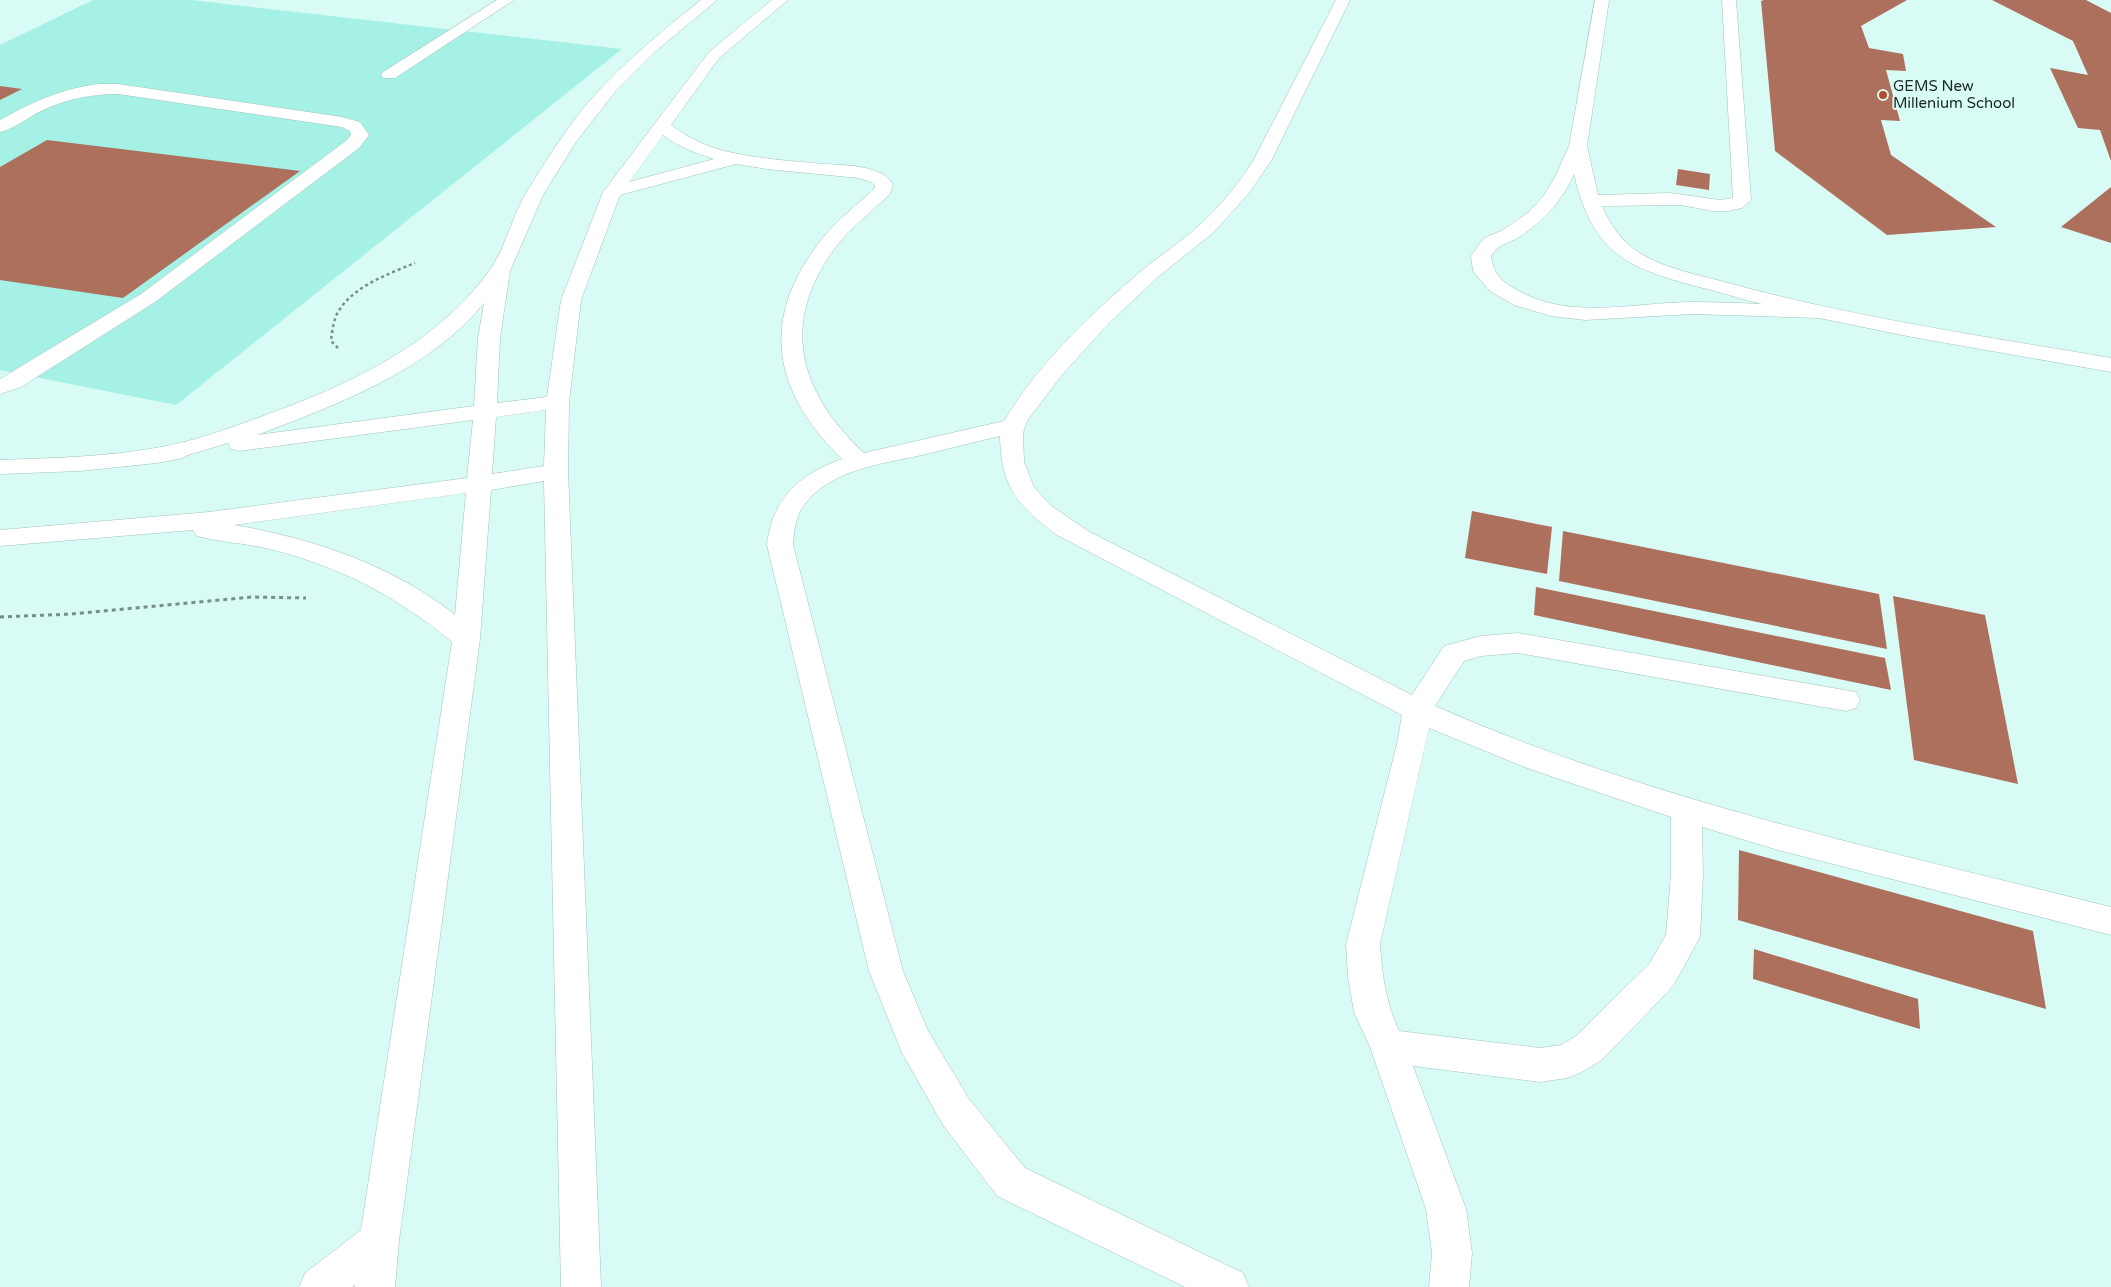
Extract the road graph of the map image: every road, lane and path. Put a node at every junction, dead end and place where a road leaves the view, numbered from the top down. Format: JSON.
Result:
{"nodes":[{"id":1,"x":507,"y":0,"type":"edge"},
{"id":2,"x":710,"y":0,"type":"edge"},
{"id":3,"x":781,"y":0,"type":"edge"},
{"id":4,"x":1343,"y":0,"type":"edge"},
{"id":5,"x":1602,"y":0,"type":"edge"},
{"id":6,"x":1729,"y":0,"type":"edge"},
{"id":7,"x":389,"y":75,"type":"dead end"},
{"id":8,"x":662,"y":126,"type":"junction"},
{"id":9,"x":0,"y":127,"type":"edge"},
{"id":10,"x":1578,"y":146,"type":"junction"},
{"id":11,"x":736,"y":158,"type":"junction"},
{"id":12,"x":612,"y":192,"type":"junction"},
{"id":13,"x":1590,"y":201,"type":"junction"},
{"id":14,"x":415,"y":263,"type":"dead end"},
{"id":15,"x":500,"y":271,"type":"junction"},
{"id":16,"x":1817,"y":312,"type":"junction"},
{"id":17,"x":2111,"y":365,"type":"edge"},
{"id":18,"x":372,"y":377,"type":"junction"},
{"id":19,"x":0,"y":387,"type":"edge"},
{"id":20,"x":558,"y":402,"type":"junction"},
{"id":21,"x":485,"y":411,"type":"junction"},
{"id":22,"x":1013,"y":426,"type":"junction"},
{"id":23,"x":157,"y":456,"type":"junction"},
{"id":24,"x":859,"y":462,"type":"junction"},
{"id":25,"x":0,"y":467,"type":"edge"},
{"id":26,"x":556,"y":472,"type":"junction"},
{"id":27,"x":479,"y":484,"type":"junction"},
{"id":28,"x":157,"y":526,"type":"junction"},
{"id":29,"x":0,"y":538,"type":"edge"},
{"id":30,"x":370,"y":575,"type":"junction"},
{"id":31,"x":0,"y":617,"type":"edge"},
{"id":32,"x":466,"y":639,"type":"junction"},
{"id":33,"x":1846,"y":700,"type":"dead end"},
{"id":34,"x":1417,"y":710,"type":"junction"},
{"id":35,"x":1686,"y":810,"type":"junction"},
{"id":36,"x":2110,"y":920,"type":"edge"},
{"id":37,"x":1388,"y":1047,"type":"junction"},
{"id":38,"x":379,"y":1241,"type":"junction"},
{"id":39,"x":319,"y":1287,"type":"edge"},
{"id":40,"x":375,"y":1287,"type":"edge"},
{"id":41,"x":581,"y":1287,"type":"edge"},
{"id":42,"x":1229,"y":1287,"type":"edge"},
{"id":43,"x":1450,"y":1287,"type":"edge"}],
"edges":[{"from":1,"to":7,"type":"street"},
{"from":2,"to":15,"type":"street"},
{"from":3,"to":8,"type":"street"},
{"from":4,"to":22,"type":"street"},
{"from":5,"to":10,"type":"street"},
{"from":6,"to":13,"type":"street"},
{"from":8,"to":11,"type":"street"},
{"from":8,"to":12,"type":"street"},
{"from":9,"to":19,"type":"street"},
{"from":10,"to":13,"type":"street"},
{"from":10,"to":16,"type":"street"},
{"from":11,"to":12,"type":"street"},
{"from":11,"to":24,"type":"street"},
{"from":12,"to":20,"type":"street"},
{"from":13,"to":16,"type":"street"},
{"from":14,"to":18,"type":"path"},
{"from":15,"to":18,"type":"street"},
{"from":15,"to":21,"type":"street"},
{"from":16,"to":17,"type":"street"},
{"from":18,"to":23,"type":"street"},
{"from":20,"to":21,"type":"street"},
{"from":20,"to":26,"type":"street"},
{"from":21,"to":23,"type":"street"},
{"from":21,"to":27,"type":"street"},
{"from":22,"to":24,"type":"street"},
{"from":22,"to":34,"type":"street"},
{"from":23,"to":25,"type":"street"},
{"from":24,"to":42,"type":"street"},
{"from":26,"to":27,"type":"street"},
{"from":26,"to":41,"type":"street"},
{"from":27,"to":28,"type":"street"},
{"from":27,"to":32,"type":"street"},
{"from":28,"to":29,"type":"street"},
{"from":28,"to":30,"type":"street"},
{"from":30,"to":31,"type":"path"},
{"from":30,"to":32,"type":"street"},
{"from":32,"to":38,"type":"street"},
{"from":33,"to":34,"type":"street"},
{"from":34,"to":35,"type":"street"},
{"from":34,"to":37,"type":"street"},
{"from":35,"to":36,"type":"street"},
{"from":35,"to":37,"type":"street"},
{"from":37,"to":43,"type":"street"},
{"from":38,"to":39,"type":"street"},
{"from":38,"to":40,"type":"street"}]}
